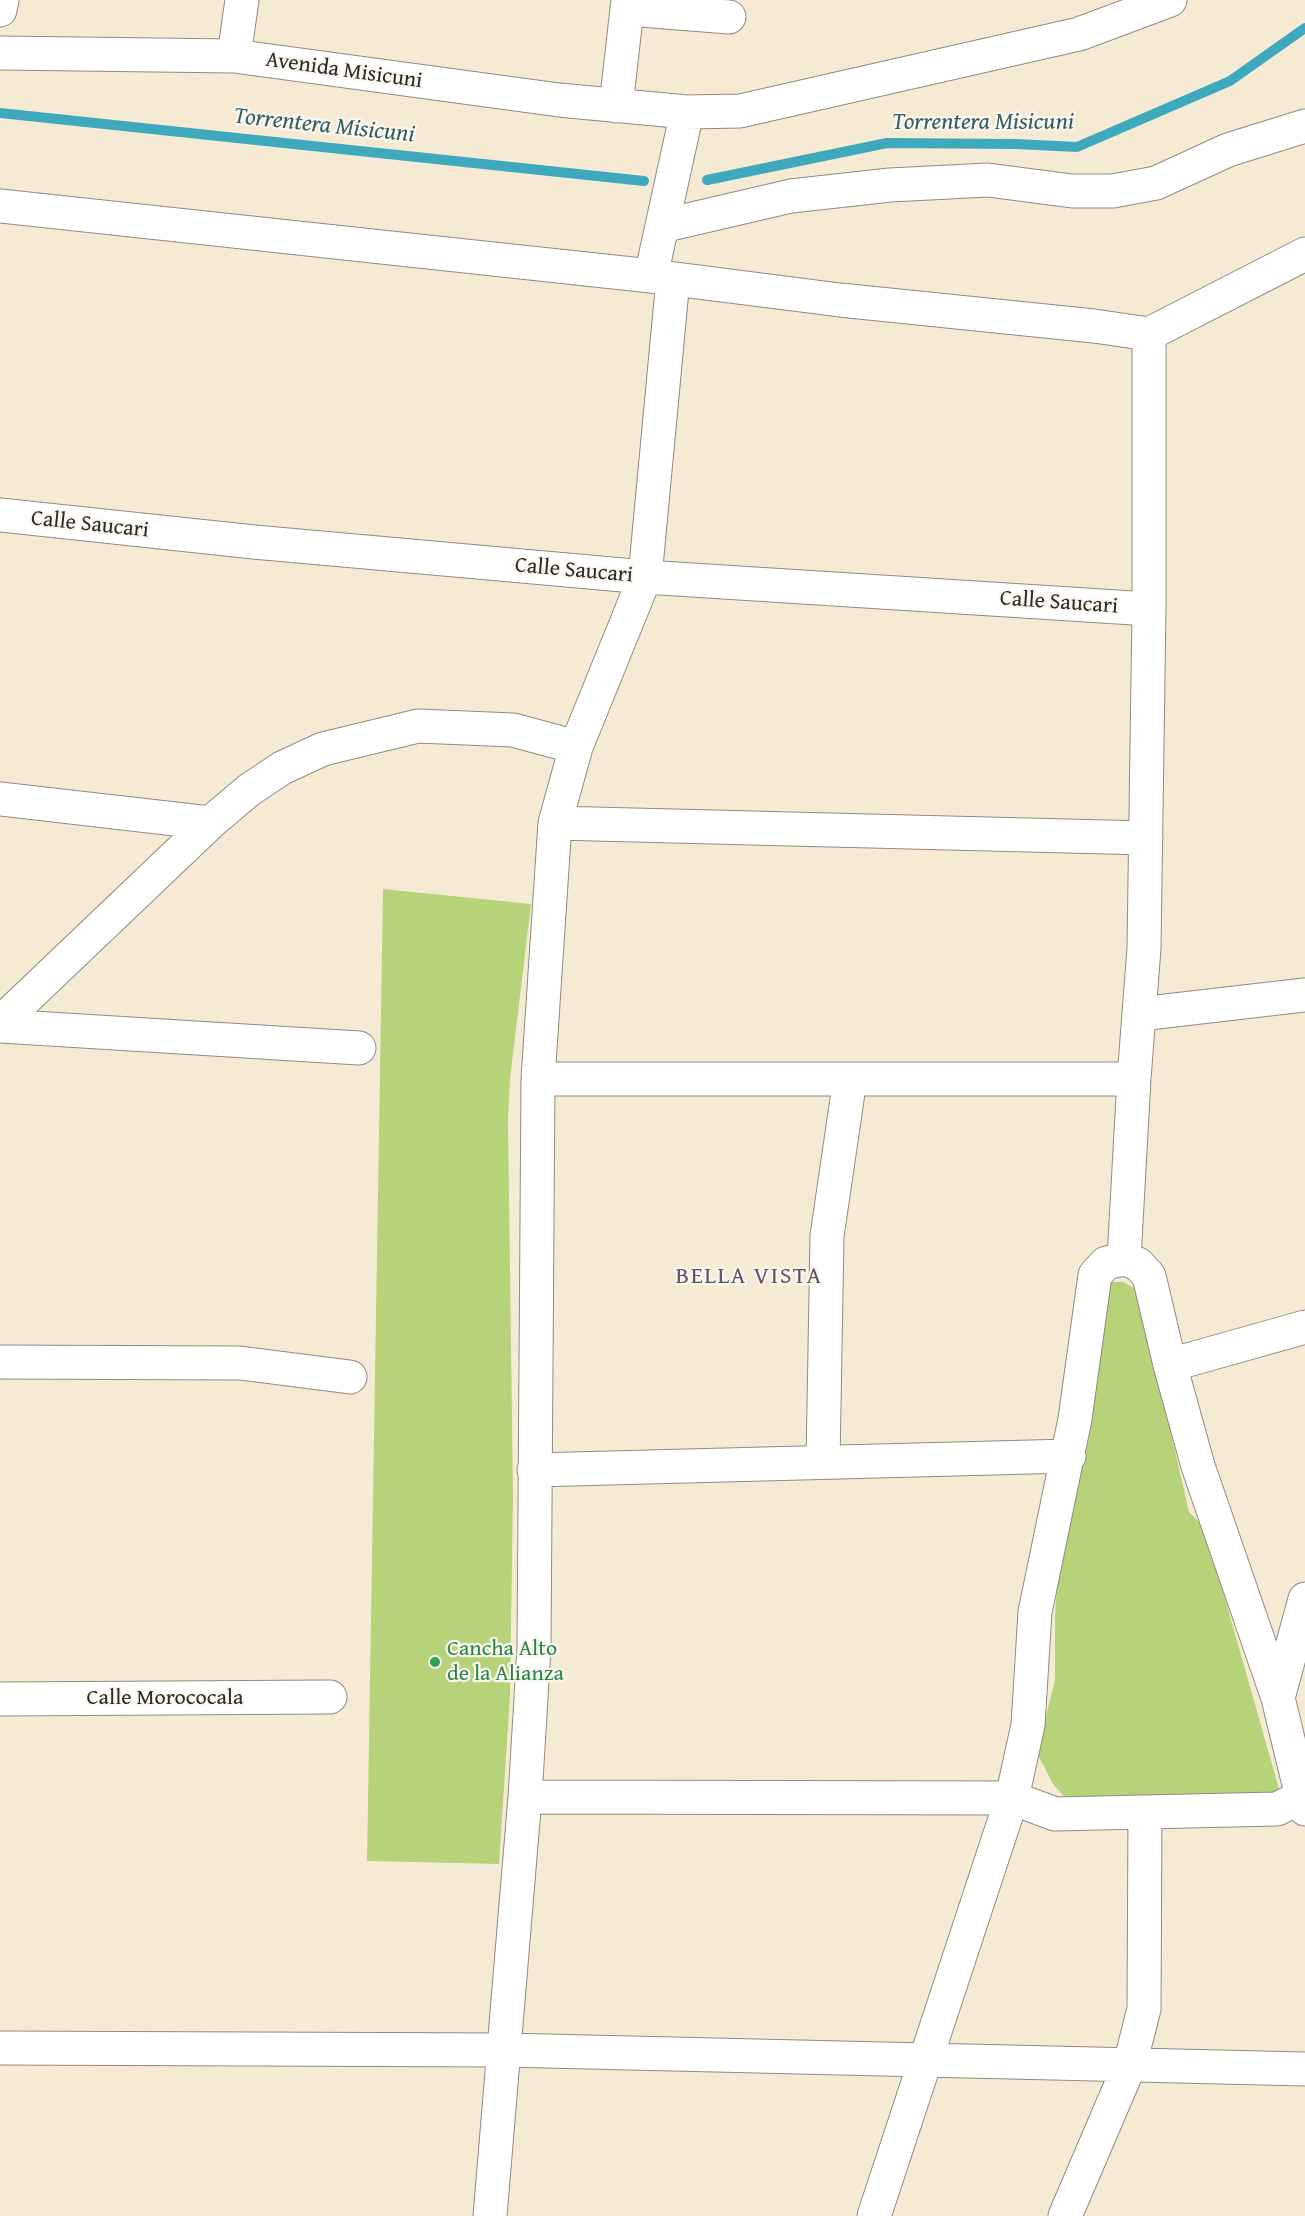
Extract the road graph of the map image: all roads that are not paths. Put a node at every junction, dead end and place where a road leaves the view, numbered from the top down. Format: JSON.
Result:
{"nodes":[{"id":1,"x":2,"y":0,"type":"edge"},
{"id":2,"x":242,"y":0,"type":"edge"},
{"id":3,"x":1170,"y":0,"type":"edge"},
{"id":4,"x":628,"y":4,"type":"edge"},
{"id":5,"x":0,"y":10,"type":"edge"},
{"id":6,"x":729,"y":17,"type":"dead end"},
{"id":7,"x":0,"y":52,"type":"edge"},
{"id":8,"x":234,"y":56,"type":"junction"},
{"id":9,"x":616,"y":106,"type":"junction"},
{"id":10,"x":687,"y":111,"type":"junction"},
{"id":11,"x":1305,"y":126,"type":"edge"},
{"id":12,"x":0,"y":206,"type":"edge"},
{"id":13,"x":662,"y":226,"type":"junction"},
{"id":14,"x":1305,"y":254,"type":"edge"},
{"id":15,"x":662,"y":277,"type":"junction"},
{"id":16,"x":1149,"y":334,"type":"junction"},
{"id":17,"x":0,"y":515,"type":"edge"},
{"id":18,"x":645,"y":577,"type":"junction"},
{"id":19,"x":1149,"y":609,"type":"junction"},
{"id":20,"x":576,"y":747,"type":"junction"},
{"id":21,"x":0,"y":799,"type":"edge"},
{"id":22,"x":210,"y":823,"type":"junction"},
{"id":23,"x":555,"y":823,"type":"junction"},
{"id":24,"x":1146,"y":838,"type":"junction"},
{"id":25,"x":1305,"y":995,"type":"edge"},
{"id":26,"x":1140,"y":1014,"type":"junction"},
{"id":27,"x":0,"y":1025,"type":"edge"},
{"id":28,"x":359,"y":1048,"type":"dead end"},
{"id":29,"x":538,"y":1079,"type":"junction"},
{"id":30,"x":850,"y":1079,"type":"junction"},
{"id":31,"x":1134,"y":1079,"type":"junction"},
{"id":32,"x":1124,"y":1259,"type":"junction"},
{"id":33,"x":1305,"y":1327,"type":"edge"},
{"id":34,"x":0,"y":1362,"type":"edge"},
{"id":35,"x":1170,"y":1365,"type":"junction"},
{"id":36,"x":350,"y":1377,"type":"dead end"},
{"id":37,"x":1069,"y":1456,"type":"junction"},
{"id":38,"x":823,"y":1462,"type":"junction"},
{"id":39,"x":534,"y":1470,"type":"junction"},
{"id":40,"x":1305,"y":1599,"type":"edge"},
{"id":41,"x":330,"y":1697,"type":"dead end"},
{"id":42,"x":1278,"y":1698,"type":"junction"},
{"id":43,"x":0,"y":1700,"type":"edge"},
{"id":44,"x":525,"y":1797,"type":"junction"},
{"id":45,"x":1012,"y":1798,"type":"junction"},
{"id":46,"x":1304,"y":1800,"type":"edge"},
{"id":47,"x":1145,"y":1812,"type":"junction"},
{"id":48,"x":0,"y":2048,"type":"edge"},
{"id":49,"x":504,"y":2050,"type":"junction"},
{"id":50,"x":925,"y":2060,"type":"junction"},
{"id":51,"x":1130,"y":2064,"type":"junction"},
{"id":52,"x":1305,"y":2069,"type":"edge"},
{"id":53,"x":490,"y":2216,"type":"edge"},
{"id":54,"x":874,"y":2216,"type":"edge"},
{"id":55,"x":1065,"y":2216,"type":"edge"}],
"edges":[{"from":1,"to":5,"type":"street"},
{"from":2,"to":8,"type":"street"},
{"from":3,"to":10,"type":"street","name":"Avenida Misicuni"},
{"from":4,"to":6,"type":"street"},
{"from":4,"to":9,"type":"street"},
{"from":7,"to":8,"type":"street","name":"Avenida Misicuni"},
{"from":8,"to":9,"type":"street","name":"Avenida Misicuni"},
{"from":9,"to":10,"type":"street","name":"Avenida Misicuni"},
{"from":10,"to":13,"type":"street"},
{"from":11,"to":13,"type":"street"},
{"from":12,"to":15,"type":"street"},
{"from":13,"to":15,"type":"street"},
{"from":14,"to":16,"type":"street"},
{"from":15,"to":16,"type":"street"},
{"from":15,"to":18,"type":"street"},
{"from":16,"to":19,"type":"street"},
{"from":17,"to":18,"type":"street","name":"Calle Saucari"},
{"from":18,"to":19,"type":"street","name":"Calle Saucari"},
{"from":18,"to":20,"type":"street"},
{"from":19,"to":24,"type":"street"},
{"from":20,"to":22,"type":"street"},
{"from":20,"to":23,"type":"street"},
{"from":21,"to":22,"type":"street"},
{"from":22,"to":27,"type":"street"},
{"from":23,"to":24,"type":"street"},
{"from":23,"to":29,"type":"street"},
{"from":24,"to":26,"type":"street"},
{"from":25,"to":26,"type":"street"},
{"from":26,"to":31,"type":"street"},
{"from":27,"to":28,"type":"street"},
{"from":29,"to":30,"type":"street"},
{"from":29,"to":39,"type":"street"},
{"from":30,"to":31,"type":"street"},
{"from":30,"to":38,"type":"street"},
{"from":31,"to":32,"type":"street"},
{"from":32,"to":35,"type":"street"},
{"from":32,"to":37,"type":"street"},
{"from":33,"to":35,"type":"street"},
{"from":34,"to":36,"type":"street"},
{"from":35,"to":42,"type":"street"},
{"from":37,"to":38,"type":"street"},
{"from":37,"to":45,"type":"street"},
{"from":38,"to":39,"type":"street"},
{"from":39,"to":44,"type":"street"},
{"from":40,"to":42,"type":"street"},
{"from":41,"to":43,"type":"street","name":"Calle Morococala"},
{"from":42,"to":46,"type":"street"},
{"from":44,"to":45,"type":"street"},
{"from":44,"to":49,"type":"street"},
{"from":45,"to":47,"type":"street"},
{"from":45,"to":50,"type":"street"},
{"from":46,"to":47,"type":"street"},
{"from":47,"to":51,"type":"street"},
{"from":48,"to":49,"type":"street"},
{"from":49,"to":50,"type":"street"},
{"from":49,"to":53,"type":"street"},
{"from":50,"to":51,"type":"street"},
{"from":50,"to":54,"type":"street"},
{"from":51,"to":52,"type":"street"},
{"from":51,"to":55,"type":"street"}]}
